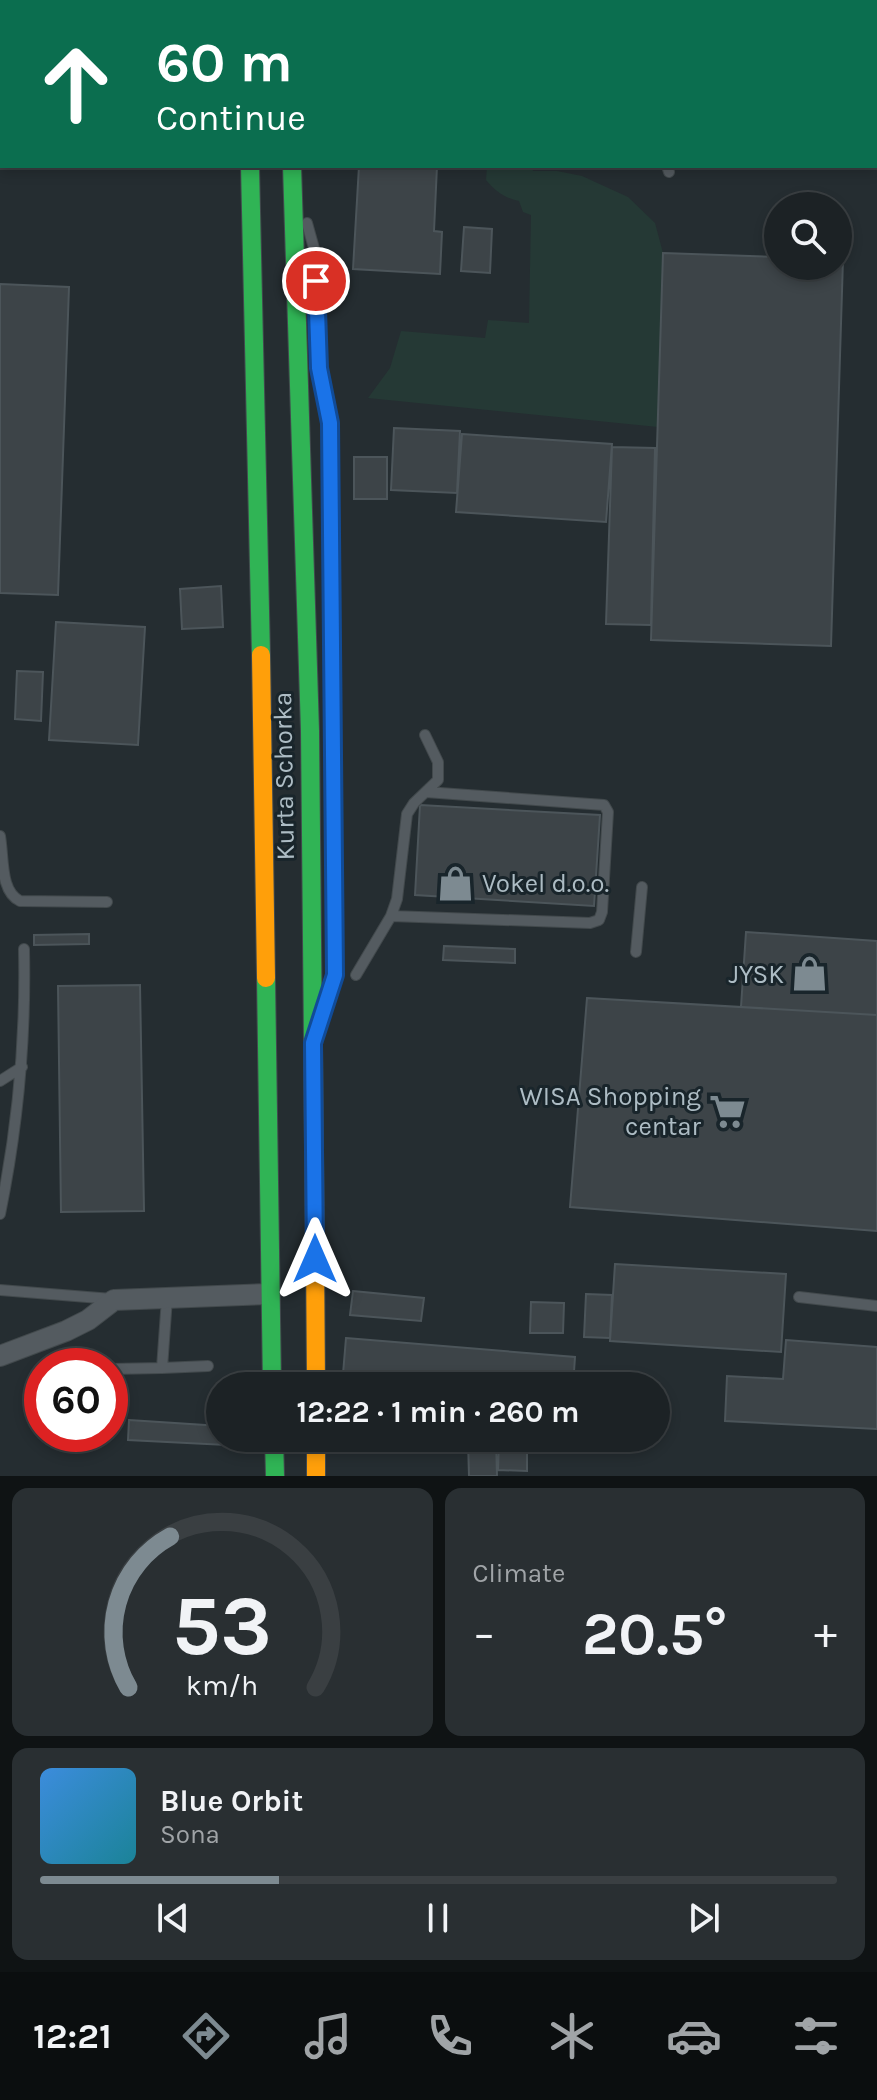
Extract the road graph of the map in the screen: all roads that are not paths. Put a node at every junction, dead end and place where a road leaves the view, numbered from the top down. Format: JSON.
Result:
{"nodes":[{"id":1,"x":250,"y":168,"type":"edge"},
{"id":2,"x":292,"y":168,"type":"edge"},
{"id":3,"x":293,"y":168,"type":"edge"},
{"id":4,"x":425,"y":735,"type":"dead end"},
{"id":5,"x":426,"y":792,"type":"junction"},
{"id":6,"x":0,"y":836,"type":"edge"},
{"id":7,"x":642,"y":887,"type":"dead end"},
{"id":8,"x":107,"y":902,"type":"dead end"},
{"id":9,"x":391,"y":916,"type":"junction"},
{"id":10,"x":24,"y":949,"type":"dead end"},
{"id":11,"x":636,"y":952,"type":"dead end"},
{"id":12,"x":356,"y":975,"type":"dead end"},
{"id":13,"x":313,"y":1043,"type":"junction"},
{"id":14,"x":22,"y":1067,"type":"junction"},
{"id":15,"x":0,"y":1081,"type":"edge"},
{"id":16,"x":0,"y":1214,"type":"edge"},
{"id":17,"x":0,"y":1290,"type":"edge"},
{"id":18,"x":269,"y":1294,"type":"junction"},
{"id":19,"x":799,"y":1297,"type":"dead end"},
{"id":20,"x":167,"y":1298,"type":"junction"},
{"id":21,"x":114,"y":1300,"type":"junction"},
{"id":22,"x":877,"y":1306,"type":"edge"},
{"id":23,"x":0,"y":1356,"type":"edge"},
{"id":24,"x":208,"y":1366,"type":"dead end"},
{"id":25,"x":162,"y":1368,"type":"junction"},
{"id":26,"x":128,"y":1369,"type":"edge"},
{"id":27,"x":272,"y":1372,"type":"edge"},
{"id":28,"x":316,"y":1372,"type":"edge"},
{"id":29,"x":316,"y":1452,"type":"edge"},
{"id":30,"x":316,"y":1476,"type":"edge"}],
"edges":[{"from":1,"to":18,"type":"main road","name":"Kurta Schorka"},
{"from":2,"to":13,"type":"main road","name":"Kurta Schorka"},
{"from":3,"to":13,"type":"lane"},
{"from":4,"to":5,"type":"lane"},
{"from":5,"to":9,"type":"lane"},
{"from":5,"to":9,"type":"lane"},
{"from":6,"to":8,"type":"lane"},
{"from":7,"to":11,"type":"lane"},
{"from":9,"to":12,"type":"lane"},
{"from":10,"to":14,"type":"lane"},
{"from":13,"to":28,"type":"main road","name":"Kurta Schorka"},
{"from":14,"to":15,"type":"lane"},
{"from":14,"to":16,"type":"lane"},
{"from":17,"to":21,"type":"lane"},
{"from":18,"to":20,"type":"street"},
{"from":18,"to":27,"type":"main road","name":"Kurta Schorka"},
{"from":19,"to":22,"type":"lane"},
{"from":20,"to":21,"type":"street"},
{"from":20,"to":25,"type":"lane"},
{"from":21,"to":23,"type":"street"},
{"from":24,"to":25,"type":"lane"},
{"from":25,"to":26,"type":"lane"},
{"from":29,"to":30,"type":"main road"}]}
